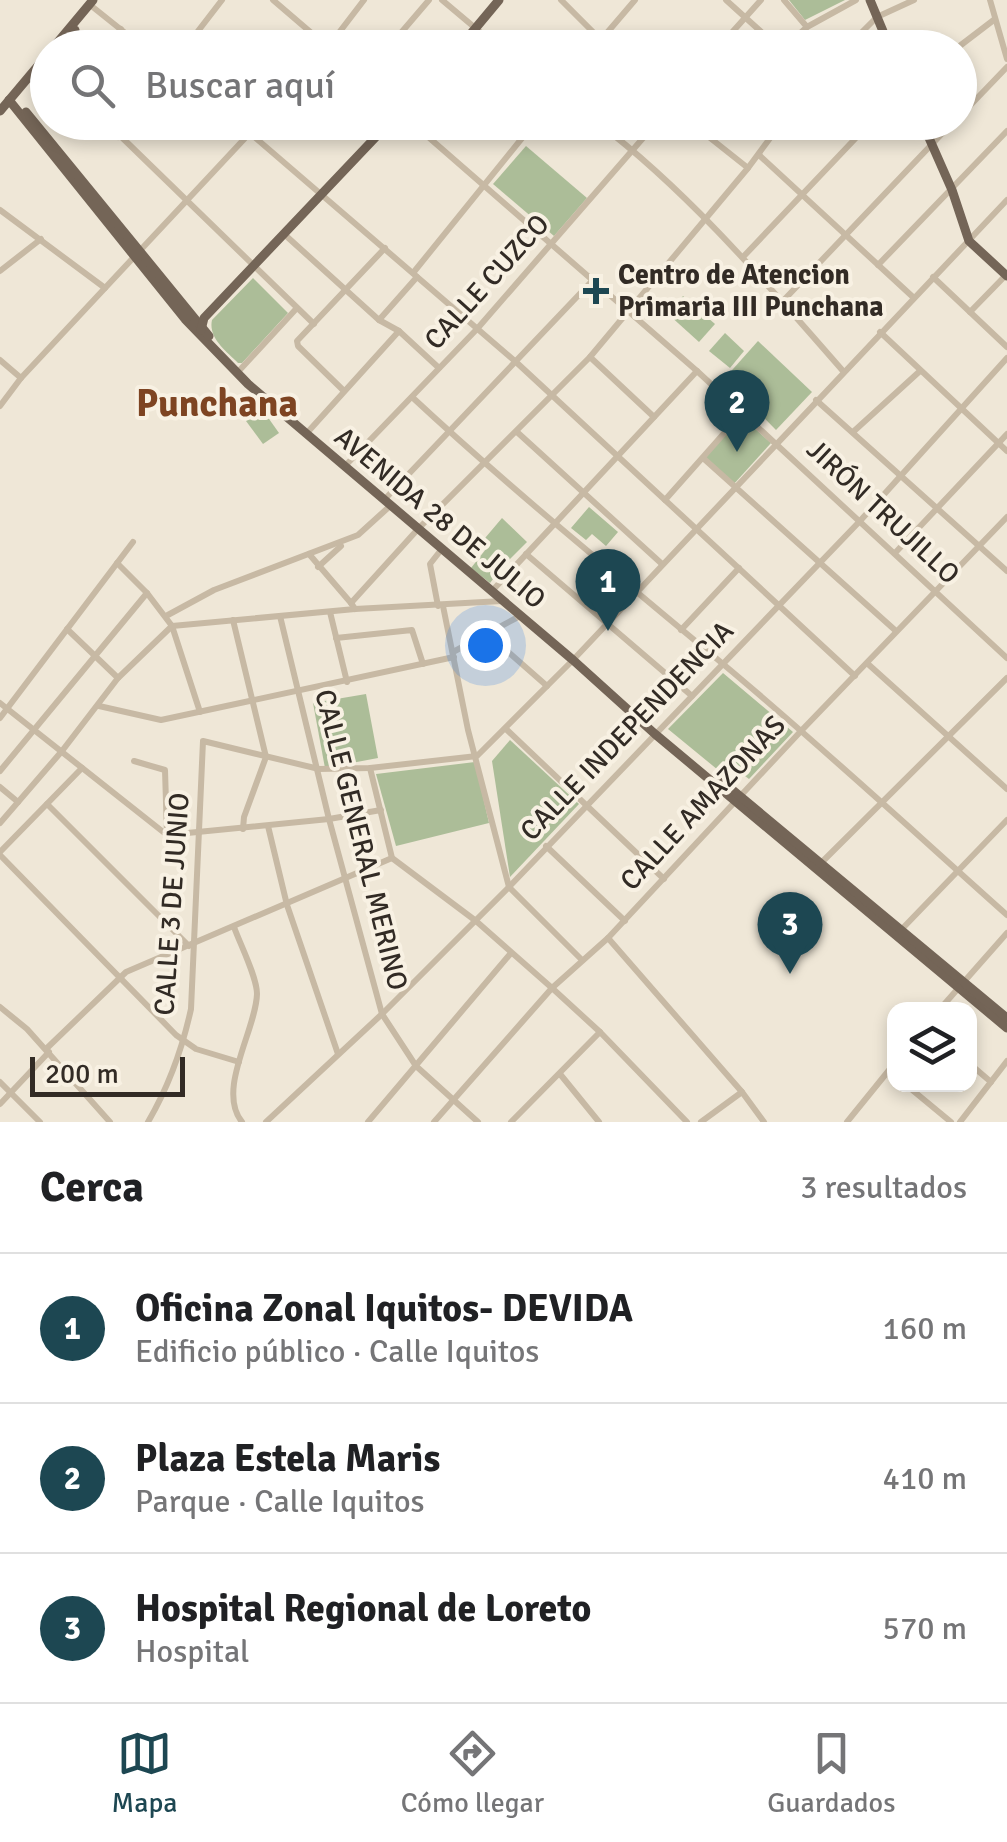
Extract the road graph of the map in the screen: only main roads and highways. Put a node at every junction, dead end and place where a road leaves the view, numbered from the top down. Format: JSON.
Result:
{"nodes":[{"id":1,"x":499,"y":0,"type":"edge"},
{"id":2,"x":870,"y":0,"type":"edge"},
{"id":3,"x":94,"y":3,"type":"edge"},
{"id":4,"x":69,"y":30,"type":"edge"},
{"id":5,"x":74,"y":30,"type":"edge"},
{"id":6,"x":475,"y":30,"type":"edge"},
{"id":7,"x":882,"y":30,"type":"edge"},
{"id":8,"x":30,"y":78,"type":"edge"},
{"id":9,"x":30,"y":83,"type":"edge"},
{"id":10,"x":13,"y":100,"type":"junction"},
{"id":11,"x":0,"y":111,"type":"edge"},
{"id":12,"x":0,"y":120,"type":"edge"},
{"id":13,"x":30,"y":121,"type":"edge"},
{"id":14,"x":45,"y":140,"type":"edge"},
{"id":15,"x":372,"y":140,"type":"edge"},
{"id":16,"x":930,"y":140,"type":"edge"},
{"id":17,"x":1007,"y":275,"type":"edge"},
{"id":18,"x":202,"y":331,"type":"junction"},
{"id":19,"x":960,"y":984,"type":"junction"},
{"id":20,"x":1007,"y":1018,"type":"edge"},
{"id":21,"x":1007,"y":1028,"type":"edge"}],
"edges":[{"from":1,"to":6,"type":"main road"},
{"from":2,"to":7,"type":"main road"},
{"from":3,"to":4,"type":"main road"},
{"from":3,"to":5,"type":"main road"},
{"from":8,"to":10,"type":"main road"},
{"from":9,"to":10,"type":"main road"},
{"from":10,"to":11,"type":"main road"},
{"from":10,"to":12,"type":"main road"},
{"from":10,"to":13,"type":"main road","name":"AVENIDA 28 DE JULIO"},
{"from":14,"to":18,"type":"main road","name":"AVENIDA 28 DE JULIO"},
{"from":15,"to":18,"type":"main road"},
{"from":16,"to":17,"type":"main road"},
{"from":18,"to":19,"type":"main road","name":"AVENIDA 28 DE JULIO"},
{"from":19,"to":20,"type":"main road","name":"AVENIDA 28 DE JULIO"},
{"from":19,"to":21,"type":"main road","name":"AVENIDA 28 DE JULIO"}]}
